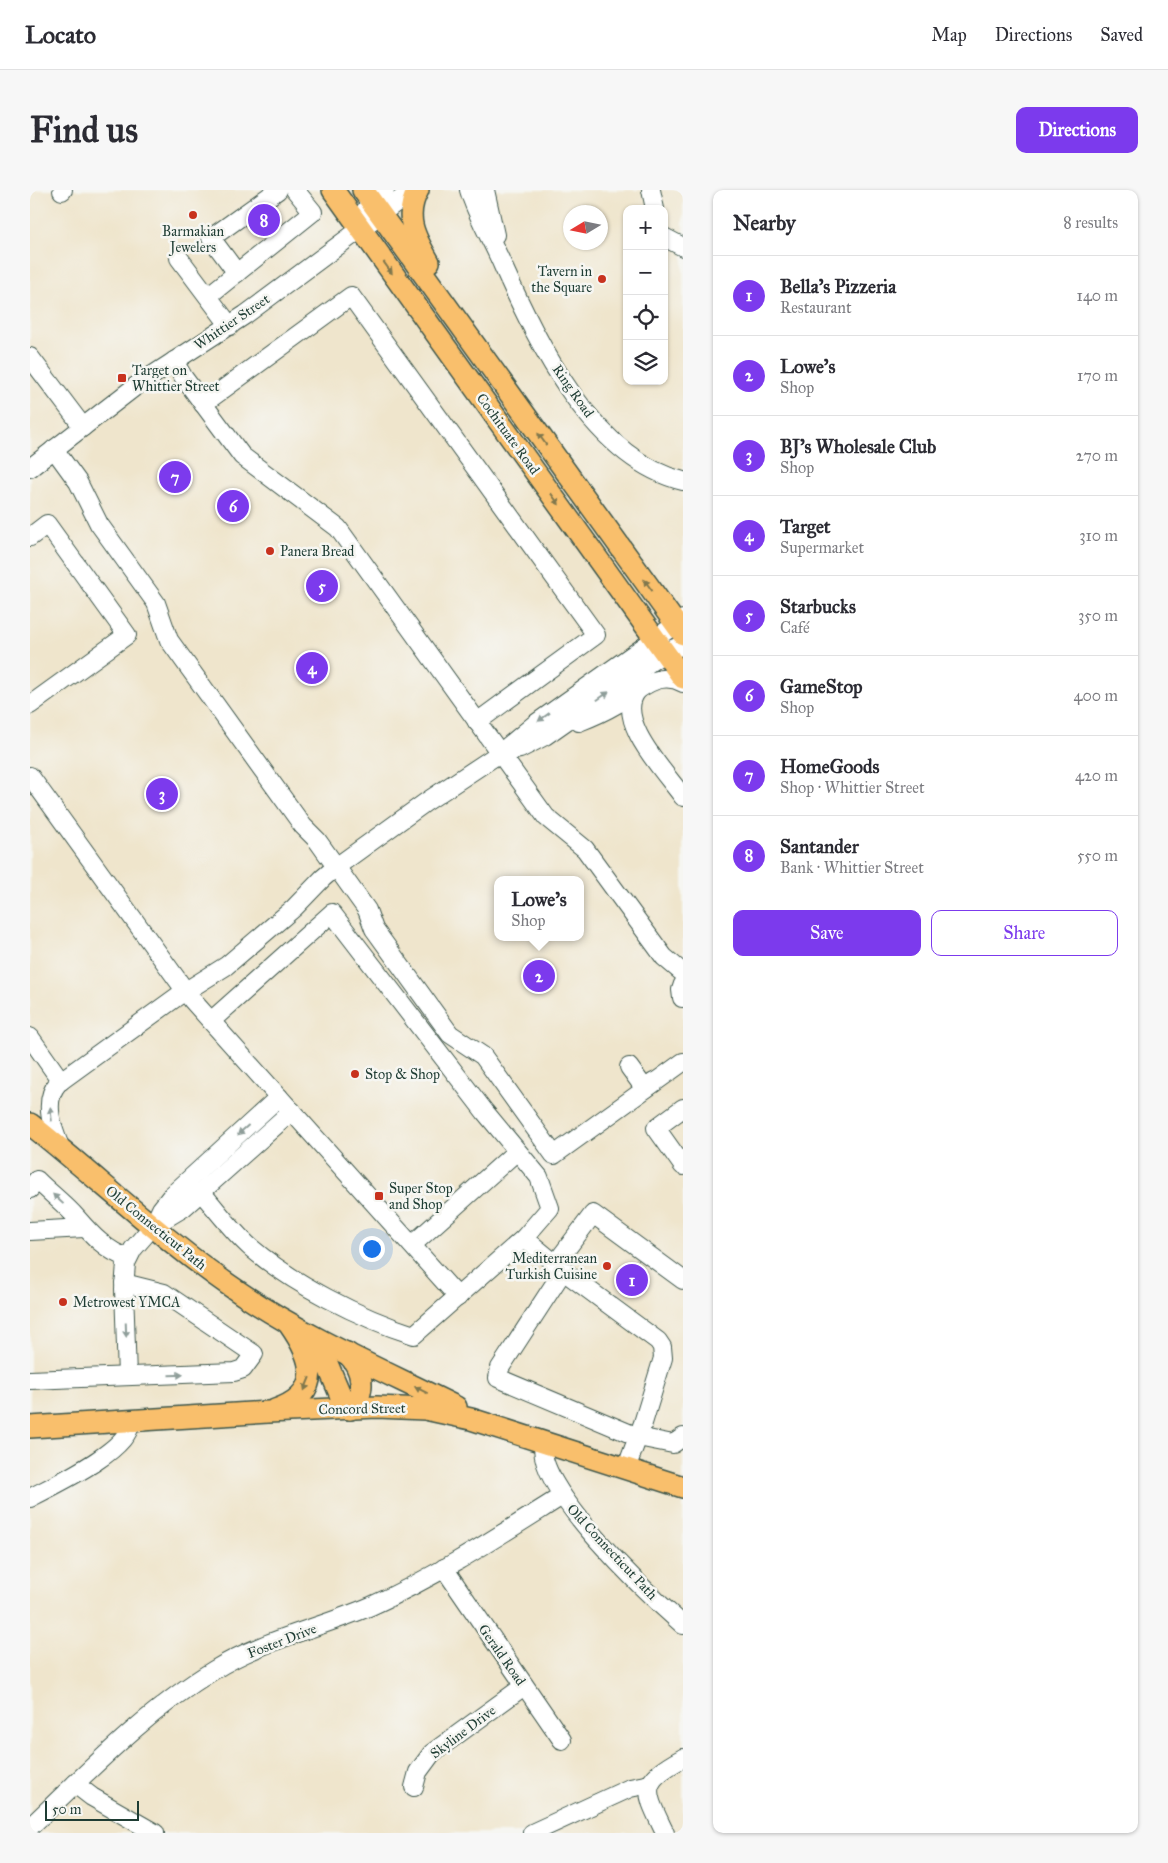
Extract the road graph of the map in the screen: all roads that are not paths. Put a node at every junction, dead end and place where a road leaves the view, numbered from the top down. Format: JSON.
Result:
{"nodes":[{"id":1,"x":278,"y":190,"type":"edge"},
{"id":2,"x":295,"y":190,"type":"edge"},
{"id":3,"x":333,"y":190,"type":"edge"},
{"id":4,"x":414,"y":190,"type":"edge"},
{"id":5,"x":418,"y":190,"type":"edge"},
{"id":6,"x":469,"y":190,"type":"edge"},
{"id":7,"x":485,"y":190,"type":"edge"},
{"id":8,"x":651,"y":190,"type":"edge"},
{"id":9,"x":375,"y":199,"type":"edge"},
{"id":10,"x":654,"y":205,"type":"edge"},
{"id":11,"x":360,"y":228,"type":"junction"},
{"id":12,"x":668,"y":239,"type":"edge"},
{"id":13,"x":683,"y":247,"type":"edge"},
{"id":14,"x":180,"y":258,"type":"dead end"},
{"id":15,"x":502,"y":264,"type":"junction"},
{"id":16,"x":237,"y":273,"type":"junction"},
{"id":17,"x":208,"y":296,"type":"junction"},
{"id":18,"x":230,"y":326,"type":"junction"},
{"id":19,"x":483,"y":356,"type":"junction"},
{"id":20,"x":30,"y":358,"type":"edge"},
{"id":21,"x":174,"y":361,"type":"junction"},
{"id":22,"x":203,"y":404,"type":"junction"},
{"id":23,"x":83,"y":427,"type":"junction"},
{"id":24,"x":54,"y":449,"type":"junction"},
{"id":25,"x":30,"y":468,"type":"edge"},
{"id":26,"x":683,"y":481,"type":"edge"},
{"id":27,"x":30,"y":537,"type":"edge"},
{"id":28,"x":681,"y":626,"type":"edge"},
{"id":29,"x":667,"y":645,"type":"edge"},
{"id":30,"x":683,"y":678,"type":"edge"},
{"id":31,"x":683,"y":682,"type":"edge"},
{"id":32,"x":638,"y":690,"type":"junction"},
{"id":33,"x":30,"y":705,"type":"edge"},
{"id":34,"x":477,"y":722,"type":"junction"},
{"id":35,"x":557,"y":728,"type":"junction"},
{"id":36,"x":500,"y":753,"type":"junction"},
{"id":37,"x":30,"y":776,"type":"edge"},
{"id":38,"x":683,"y":797,"type":"edge"},
{"id":39,"x":336,"y":867,"type":"junction"},
{"id":40,"x":683,"y":973,"type":"edge"},
{"id":41,"x":186,"y":991,"type":"junction"},
{"id":42,"x":212,"y":1021,"type":"junction"},
{"id":43,"x":30,"y":1038,"type":"edge"},
{"id":44,"x":683,"y":1062,"type":"edge"},
{"id":45,"x":629,"y":1067,"type":"dead end"},
{"id":46,"x":61,"y":1081,"type":"junction"},
{"id":47,"x":280,"y":1097,"type":"junction"},
{"id":48,"x":683,"y":1108,"type":"edge"},
{"id":49,"x":292,"y":1111,"type":"junction"},
{"id":50,"x":30,"y":1124,"type":"edge"},
{"id":51,"x":61,"y":1149,"type":"junction"},
{"id":52,"x":517,"y":1151,"type":"junction"},
{"id":53,"x":683,"y":1166,"type":"edge"},
{"id":54,"x":30,"y":1189,"type":"edge"},
{"id":55,"x":201,"y":1192,"type":"junction"},
{"id":56,"x":153,"y":1226,"type":"junction"},
{"id":57,"x":84,"y":1228,"type":"junction"},
{"id":58,"x":30,"y":1231,"type":"edge"},
{"id":59,"x":524,"y":1238,"type":"junction"},
{"id":60,"x":412,"y":1245,"type":"junction"},
{"id":61,"x":128,"y":1258,"type":"junction"},
{"id":62,"x":560,"y":1267,"type":"junction"},
{"id":63,"x":683,"y":1280,"type":"edge"},
{"id":64,"x":124,"y":1283,"type":"junction"},
{"id":65,"x":458,"y":1297,"type":"junction"},
{"id":66,"x":289,"y":1324,"type":"junction"},
{"id":67,"x":347,"y":1353,"type":"junction"},
{"id":68,"x":128,"y":1376,"type":"junction"},
{"id":69,"x":30,"y":1380,"type":"edge"},
{"id":70,"x":350,"y":1409,"type":"junction"},
{"id":71,"x":268,"y":1412,"type":"junction"},
{"id":72,"x":156,"y":1420,"type":"junction"},
{"id":73,"x":30,"y":1427,"type":"edge"},
{"id":74,"x":496,"y":1428,"type":"junction"},
{"id":75,"x":638,"y":1437,"type":"junction"},
{"id":76,"x":683,"y":1437,"type":"edge"},
{"id":77,"x":544,"y":1444,"type":"junction"},
{"id":78,"x":626,"y":1469,"type":"junction"},
{"id":79,"x":683,"y":1488,"type":"edge"},
{"id":80,"x":562,"y":1496,"type":"junction"},
{"id":81,"x":30,"y":1498,"type":"edge"},
{"id":82,"x":444,"y":1568,"type":"junction"},
{"id":83,"x":683,"y":1626,"type":"edge"},
{"id":84,"x":524,"y":1686,"type":"junction"},
{"id":85,"x":562,"y":1740,"type":"dead end"},
{"id":86,"x":683,"y":1758,"type":"edge"},
{"id":87,"x":75,"y":1784,"type":"junction"},
{"id":88,"x":650,"y":1784,"type":"junction"},
{"id":89,"x":414,"y":1787,"type":"dead end"},
{"id":90,"x":30,"y":1827,"type":"edge"},
{"id":91,"x":155,"y":1833,"type":"edge"},
{"id":92,"x":532,"y":1833,"type":"edge"},
{"id":93,"x":665,"y":1833,"type":"edge"}],
"edges":[{"from":1,"to":16,"type":"street"},
{"from":2,"to":16,"type":"street"},
{"from":3,"to":11,"type":"main road","name":"Cochituate Road"},
{"from":4,"to":9,"type":"street"},
{"from":5,"to":19,"type":"main road"},
{"from":6,"to":15,"type":"street","name":"Ring Road"},
{"from":7,"to":15,"type":"street","name":"Ring Road"},
{"from":8,"to":10,"type":"street"},
{"from":9,"to":11,"type":"street"},
{"from":9,"to":19,"type":"main road","name":"Cochituate Road"},
{"from":11,"to":18,"type":"street","name":"Whittier Street"},
{"from":11,"to":29,"type":"main road","name":"Cochituate Road","one_way":true},
{"from":12,"to":13,"type":"street"},
{"from":14,"to":17,"type":"street"},
{"from":15,"to":26,"type":"street","name":"Ring Road"},
{"from":16,"to":17,"type":"street"},
{"from":17,"to":18,"type":"street"},
{"from":18,"to":21,"type":"street","name":"Whittier Street"},
{"from":28,"to":19,"type":"main road","name":"Cochituate Road","one_way":true},
{"from":20,"to":23,"type":"street"},
{"from":21,"to":22,"type":"street"},
{"from":21,"to":23,"type":"street","name":"Whittier Street"},
{"from":22,"to":34,"type":"street"},
{"from":22,"to":34,"type":"street"},
{"from":23,"to":24,"type":"street","name":"Whittier Street"},
{"from":24,"to":25,"type":"street","name":"Whittier Street"},
{"from":24,"to":39,"type":"street"},
{"from":27,"to":33,"type":"street"},
{"from":28,"to":29,"type":"street"},
{"from":29,"to":30,"type":"main road","name":"Cochituate Road"},
{"from":35,"to":29,"type":"street","one_way":true},
{"from":29,"to":36,"type":"street","one_way":true},
{"from":31,"to":32,"type":"street"},
{"from":32,"to":35,"type":"street"},
{"from":32,"to":38,"type":"street"},
{"from":34,"to":36,"type":"street"},
{"from":35,"to":36,"type":"street"},
{"from":36,"to":39,"type":"street"},
{"from":36,"to":40,"type":"street"},
{"from":37,"to":41,"type":"street"},
{"from":39,"to":41,"type":"street"},
{"from":39,"to":44,"type":"street"},
{"from":41,"to":42,"type":"street"},
{"from":41,"to":46,"type":"street"},
{"from":42,"to":47,"type":"street"},
{"from":42,"to":52,"type":"street"},
{"from":43,"to":46,"type":"street"},
{"from":44,"to":45,"type":"street"},
{"from":51,"to":46,"type":"street","one_way":true},
{"from":47,"to":49,"type":"street"},
{"from":47,"to":56,"type":"street","one_way":true},
{"from":48,"to":53,"type":"street"},
{"from":49,"to":55,"type":"street"},
{"from":49,"to":60,"type":"street"},
{"from":50,"to":51,"type":"main road","name":"Old Connecticut Path"},
{"from":51,"to":56,"type":"main road","name":"Old Connecticut Path"},
{"from":52,"to":59,"type":"street"},
{"from":52,"to":60,"type":"street"},
{"from":57,"to":54,"type":"street","one_way":true},
{"from":55,"to":56,"type":"street"},
{"from":55,"to":65,"type":"street"},
{"from":56,"to":61,"type":"street"},
{"from":56,"to":66,"type":"main road","name":"Old Connecticut Path"},
{"from":57,"to":58,"type":"street"},
{"from":57,"to":61,"type":"street"},
{"from":59,"to":62,"type":"street"},
{"from":59,"to":65,"type":"street"},
{"from":60,"to":65,"type":"street"},
{"from":61,"to":64,"type":"street"},
{"from":62,"to":63,"type":"street"},
{"from":62,"to":75,"type":"street"},
{"from":62,"to":75,"type":"street"},
{"from":64,"to":68,"type":"street","one_way":true},
{"from":68,"to":64,"type":"street","one_way":true},
{"from":66,"to":67,"type":"main road","name":"Old Connecticut Path"},
{"from":66,"to":70,"type":"main road","name":"Old Connecticut Path"},
{"from":66,"to":71,"type":"main road","one_way":true},
{"from":67,"to":70,"type":"main road"},
{"from":74,"to":67,"type":"main road","name":"Old Connecticut Path","one_way":true},
{"from":68,"to":69,"type":"street"},
{"from":70,"to":71,"type":"main road","name":"Concord Street"},
{"from":70,"to":74,"type":"main road","name":"Concord Street"},
{"from":71,"to":72,"type":"main road","name":"Concord Street"},
{"from":72,"to":73,"type":"main road","name":"Concord Street"},
{"from":72,"to":81,"type":"street"},
{"from":74,"to":77,"type":"main road","name":"Concord Street"},
{"from":75,"to":76,"type":"street"},
{"from":75,"to":78,"type":"street"},
{"from":77,"to":78,"type":"main road","name":"Concord Street"},
{"from":77,"to":80,"type":"street","name":"Old Connecticut Path"},
{"from":78,"to":79,"type":"main road","name":"Concord Street"},
{"from":80,"to":82,"type":"street","name":"Foster Drive"},
{"from":80,"to":83,"type":"street","name":"Old Connecticut Path"},
{"from":82,"to":84,"type":"street","name":"Gerald Road"},
{"from":82,"to":87,"type":"street","name":"Foster Drive"},
{"from":84,"to":85,"type":"street","name":"Gerald Road"},
{"from":84,"to":89,"type":"street","name":"Skyline Drive"},
{"from":86,"to":88,"type":"street"},
{"from":87,"to":90,"type":"street","name":"Foster Drive"},
{"from":87,"to":91,"type":"street"},
{"from":88,"to":92,"type":"street"},
{"from":88,"to":93,"type":"street"}]}
